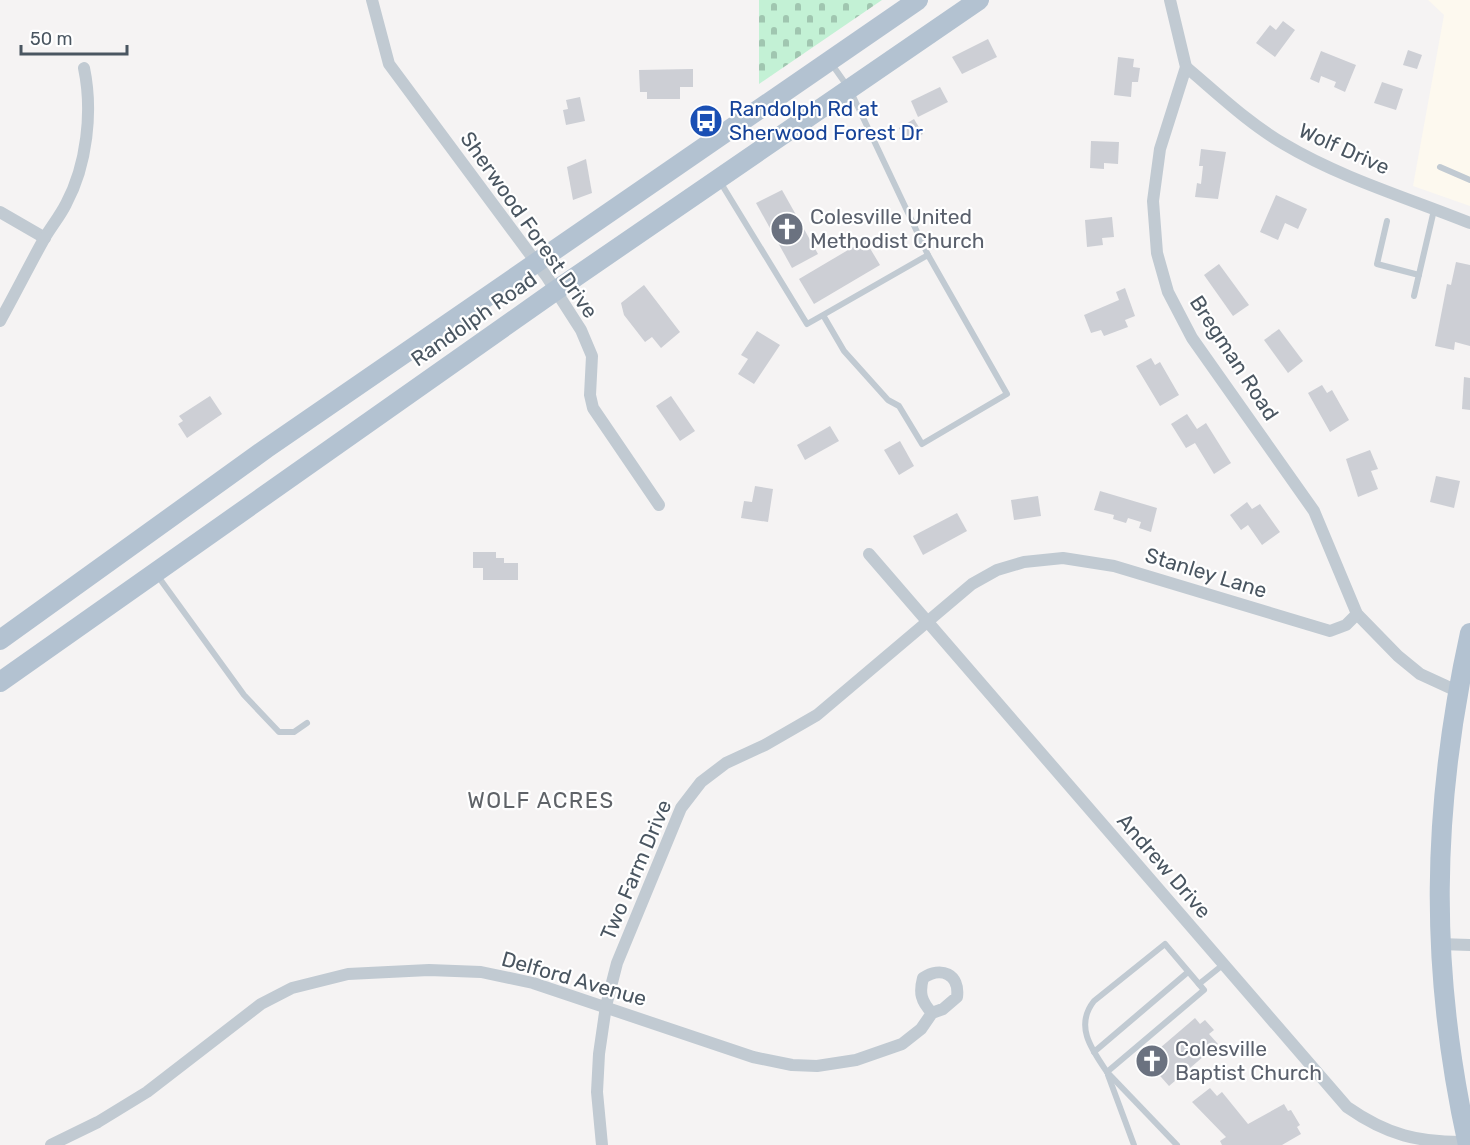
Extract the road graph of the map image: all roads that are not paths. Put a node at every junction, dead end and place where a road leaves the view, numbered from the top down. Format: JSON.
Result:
{"nodes":[{"id":1,"x":372,"y":0,"type":"edge"},
{"id":2,"x":918,"y":0,"type":"edge"},
{"id":3,"x":979,"y":0,"type":"edge"},
{"id":4,"x":1170,"y":0,"type":"edge"},
{"id":5,"x":829,"y":61,"type":"junction"},
{"id":6,"x":1186,"y":67,"type":"junction"},
{"id":7,"x":84,"y":68,"type":"dead end"},
{"id":8,"x":850,"y":90,"type":"junction"},
{"id":9,"x":1440,"y":167,"type":"dead end"},
{"id":10,"x":719,"y":180,"type":"junction"},
{"id":11,"x":1470,"y":180,"type":"edge"},
{"id":12,"x":1434,"y":209,"type":"junction"},
{"id":13,"x":0,"y":212,"type":"edge"},
{"id":14,"x":1387,"y":221,"type":"dead end"},
{"id":15,"x":1470,"y":223,"type":"edge"},
{"id":16,"x":45,"y":238,"type":"junction"},
{"id":17,"x":927,"y":255,"type":"junction"},
{"id":18,"x":535,"y":261,"type":"junction"},
{"id":19,"x":1419,"y":275,"type":"junction"},
{"id":20,"x":555,"y":291,"type":"junction"},
{"id":21,"x":1414,"y":296,"type":"dead end"},
{"id":22,"x":823,"y":315,"type":"junction"},
{"id":23,"x":0,"y":321,"type":"edge"},
{"id":24,"x":659,"y":505,"type":"dead end"},
{"id":25,"x":869,"y":554,"type":"dead end"},
{"id":26,"x":155,"y":571,"type":"junction"},
{"id":27,"x":1357,"y":614,"type":"junction"},
{"id":28,"x":926,"y":622,"type":"junction"},
{"id":29,"x":1470,"y":633,"type":"edge"},
{"id":30,"x":0,"y":640,"type":"edge"},
{"id":31,"x":0,"y":682,"type":"edge"},
{"id":32,"x":1457,"y":691,"type":"junction"},
{"id":33,"x":307,"y":723,"type":"dead end"},
{"id":34,"x":1439,"y":944,"type":"junction"},
{"id":35,"x":1470,"y":945,"type":"edge"},
{"id":36,"x":1224,"y":964,"type":"junction"},
{"id":37,"x":1188,"y":972,"type":"junction"},
{"id":38,"x":1199,"y":984,"type":"junction"},
{"id":39,"x":606,"y":1006,"type":"junction"},
{"id":40,"x":932,"y":1013,"type":"dead end"},
{"id":41,"x":1094,"y":1052,"type":"junction"},
{"id":42,"x":1107,"y":1072,"type":"junction"},
{"id":43,"x":1468,"y":1144,"type":"edge"},
{"id":44,"x":51,"y":1145,"type":"edge"},
{"id":45,"x":602,"y":1145,"type":"edge"},
{"id":46,"x":1134,"y":1145,"type":"edge"},
{"id":47,"x":1177,"y":1145,"type":"edge"}],
"edges":[{"from":1,"to":18,"type":"street","name":"Sherwood Forest Drive"},
{"from":2,"to":5,"type":"main road","name":"Randolph Road"},
{"from":3,"to":8,"type":"main road","name":"Randolph Road"},
{"from":4,"to":6,"type":"street"},
{"from":5,"to":8,"type":"lane"},
{"from":5,"to":18,"type":"main road","name":"Randolph Road"},
{"from":6,"to":12,"type":"street","name":"Wolf Drive"},
{"from":6,"to":27,"type":"street","name":"Bregman Road"},
{"from":7,"to":16,"type":"street"},
{"from":8,"to":10,"type":"main road","name":"Randolph Road"},
{"from":8,"to":17,"type":"lane"},
{"from":9,"to":11,"type":"lane"},
{"from":10,"to":20,"type":"main road","name":"Randolph Road"},
{"from":10,"to":22,"type":"lane"},
{"from":12,"to":15,"type":"street","name":"Wolf Drive"},
{"from":12,"to":19,"type":"lane"},
{"from":13,"to":16,"type":"street"},
{"from":14,"to":19,"type":"lane"},
{"from":16,"to":23,"type":"street"},
{"from":17,"to":22,"type":"lane"},
{"from":17,"to":22,"type":"lane"},
{"from":18,"to":20,"type":"street","name":"Sherwood Forest Drive"},
{"from":18,"to":30,"type":"main road","name":"Randolph Road"},
{"from":19,"to":21,"type":"lane"},
{"from":20,"to":24,"type":"street","name":"Sherwood Forest Drive"},
{"from":20,"to":26,"type":"main road","name":"Randolph Road"},
{"from":25,"to":28,"type":"street","name":"Andrew Drive"},
{"from":26,"to":31,"type":"main road","name":"Randolph Road"},
{"from":26,"to":33,"type":"lane"},
{"from":27,"to":28,"type":"street","name":"Stanley Lane"},
{"from":27,"to":32,"type":"street"},
{"from":28,"to":36,"type":"street","name":"Andrew Drive"},
{"from":28,"to":39,"type":"street","name":"Two Farm Drive"},
{"from":29,"to":32,"type":"main road"},
{"from":32,"to":34,"type":"main road"},
{"from":34,"to":35,"type":"street"},
{"from":34,"to":43,"type":"main road"},
{"from":36,"to":38,"type":"lane"},
{"from":36,"to":43,"type":"street","name":"Andrew Drive"},
{"from":37,"to":38,"type":"lane"},
{"from":37,"to":41,"type":"lane"},
{"from":37,"to":41,"type":"lane"},
{"from":38,"to":42,"type":"lane"},
{"from":39,"to":40,"type":"street","name":"Delford Avenue"},
{"from":39,"to":44,"type":"street","name":"Delford Avenue"},
{"from":39,"to":45,"type":"street","name":"Two Farm Drive"},
{"from":41,"to":42,"type":"lane"},
{"from":42,"to":46,"type":"lane"},
{"from":42,"to":47,"type":"lane"}]}
